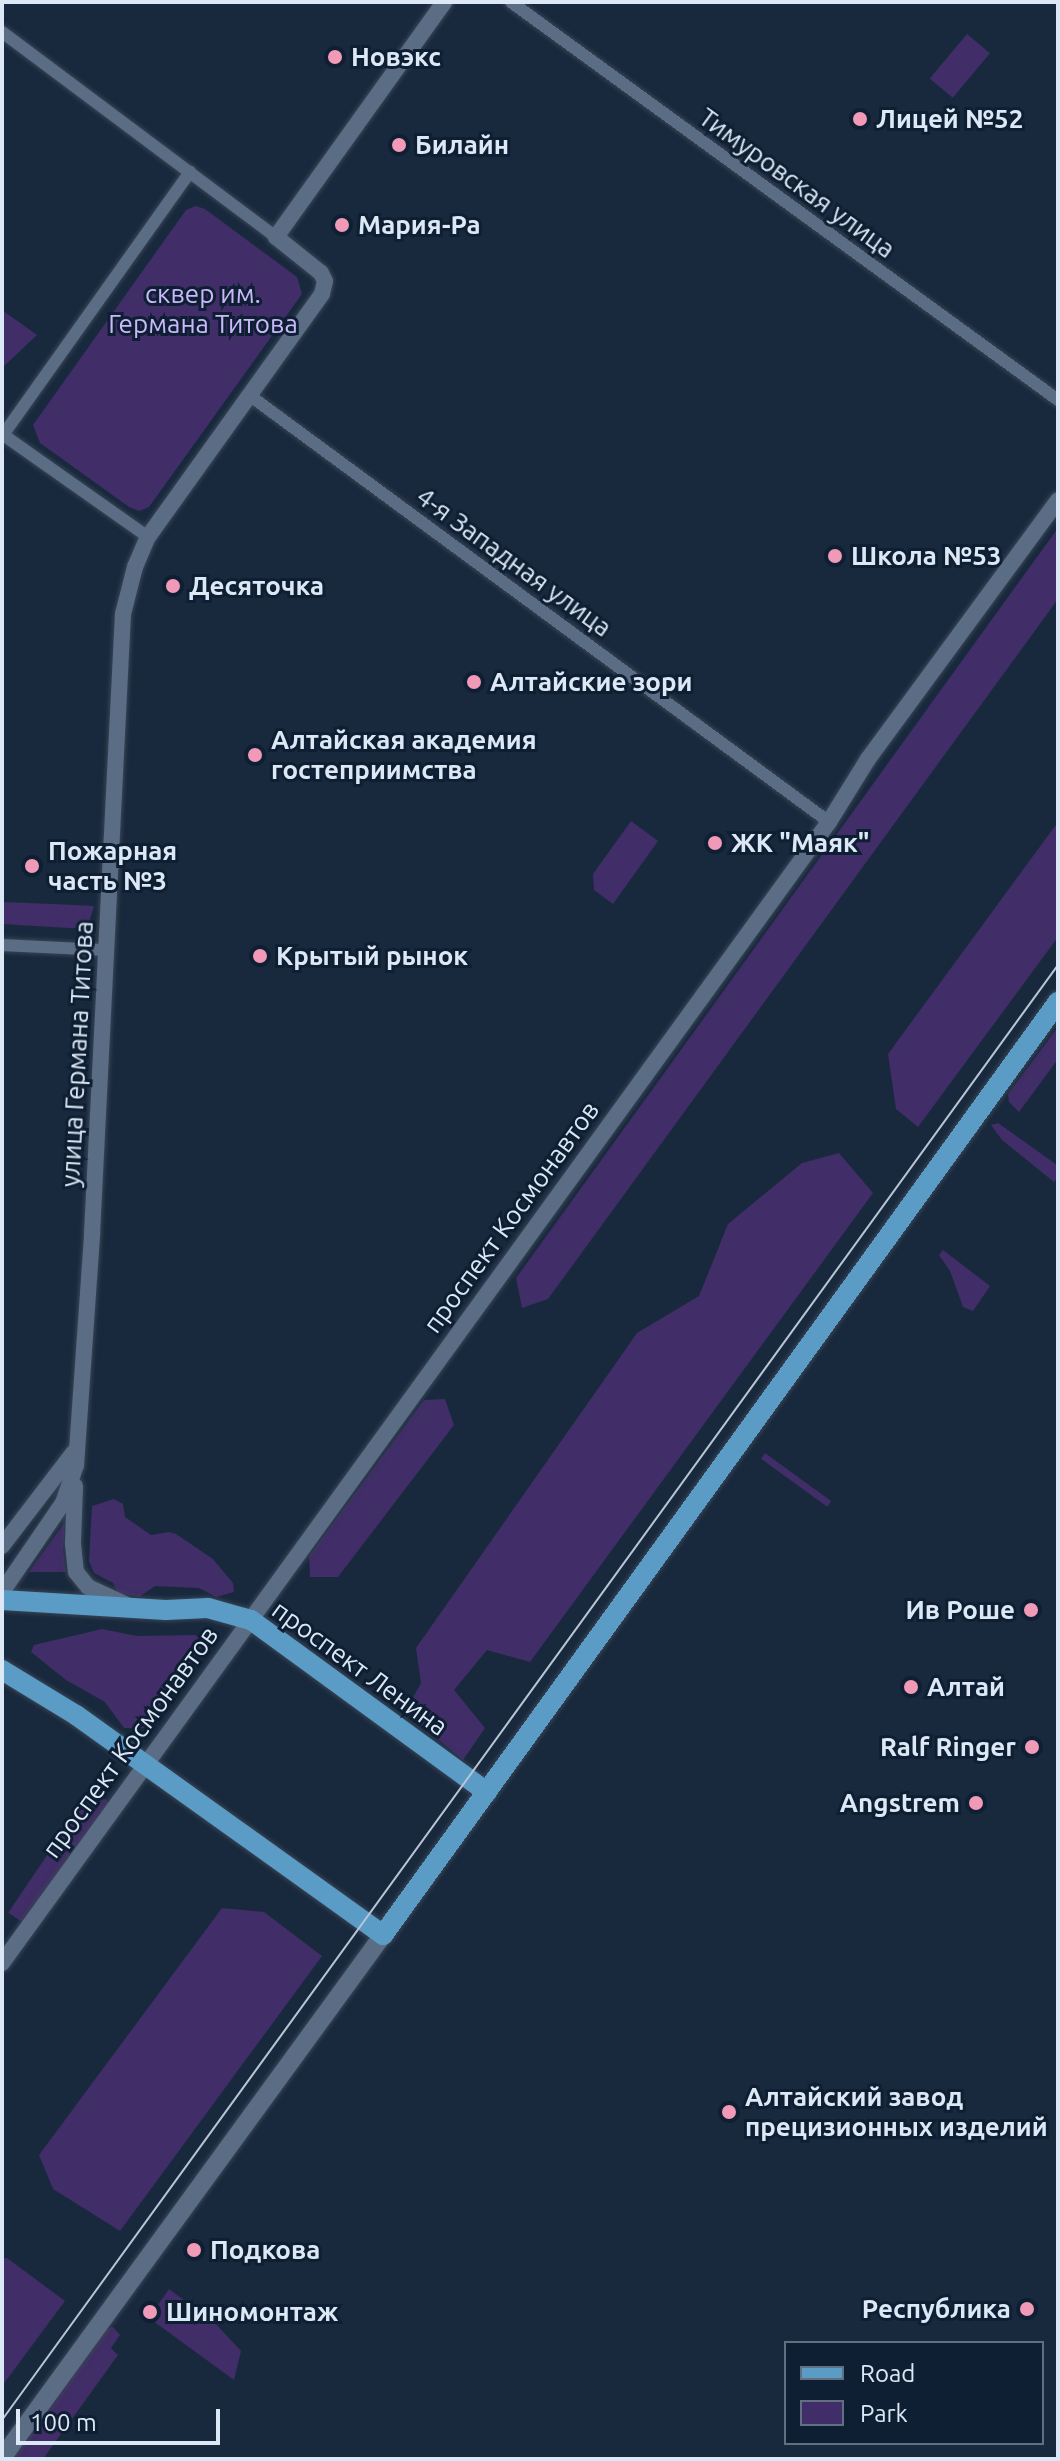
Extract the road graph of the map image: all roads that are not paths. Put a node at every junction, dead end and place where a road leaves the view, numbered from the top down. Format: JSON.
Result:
{"nodes":[{"id":1,"x":444,"y":2,"type":"edge"},
{"id":2,"x":511,"y":2,"type":"edge"},
{"id":3,"x":2,"y":32,"type":"edge"},
{"id":4,"x":190,"y":172,"type":"junction"},
{"id":5,"x":276,"y":237,"type":"junction"},
{"id":6,"x":249,"y":395,"type":"junction"},
{"id":7,"x":1058,"y":400,"type":"edge"},
{"id":8,"x":2,"y":434,"type":"edge"},
{"id":9,"x":1058,"y":500,"type":"edge"},
{"id":10,"x":148,"y":537,"type":"junction"},
{"id":11,"x":829,"y":822,"type":"junction"},
{"id":12,"x":2,"y":945,"type":"edge"},
{"id":13,"x":106,"y":950,"type":"junction"},
{"id":14,"x":1058,"y":1002,"type":"edge"},
{"id":15,"x":79,"y":1432,"type":"junction"},
{"id":16,"x":76,"y":1465,"type":"junction"},
{"id":17,"x":2,"y":1546,"type":"edge"},
{"id":18,"x":2,"y":1592,"type":"edge"},
{"id":19,"x":2,"y":1600,"type":"edge"},
{"id":20,"x":136,"y":1608,"type":"junction"},
{"id":21,"x":251,"y":1620,"type":"junction"},
{"id":22,"x":2,"y":1670,"type":"edge"},
{"id":23,"x":145,"y":1765,"type":"junction"},
{"id":24,"x":487,"y":1792,"type":"junction"},
{"id":25,"x":383,"y":1935,"type":"junction"},
{"id":26,"x":2,"y":1963,"type":"edge"},
{"id":27,"x":2,"y":2458,"type":"edge"}],
"edges":[{"from":1,"to":5,"type":"street"},
{"from":2,"to":7,"type":"street","name":"Тимуровская улица"},
{"from":3,"to":4,"type":"street","name":"улица Германа Титова"},
{"from":4,"to":5,"type":"street","name":"улица Германа Титова"},
{"from":4,"to":8,"type":"street"},
{"from":5,"to":6,"type":"street","name":"улица Германа Титова"},
{"from":6,"to":10,"type":"street","name":"улица Германа Титова"},
{"from":6,"to":11,"type":"street","name":"4-я Западная улица"},
{"from":8,"to":10,"type":"street"},
{"from":9,"to":11,"type":"street","name":"проспект Космонавтов"},
{"from":10,"to":13,"type":"street","name":"улица Германа Титова"},
{"from":11,"to":21,"type":"street","name":"проспект Космонавтов"},
{"from":12,"to":13,"type":"street"},
{"from":13,"to":15,"type":"street","name":"улица Германа Титова"},
{"from":14,"to":24,"type":"main road"},
{"from":15,"to":16,"type":"street","name":"улица Германа Титова"},
{"from":15,"to":17,"type":"street"},
{"from":16,"to":18,"type":"street"},
{"from":16,"to":20,"type":"street"},
{"from":19,"to":20,"type":"main road","name":"проспект Ленина"},
{"from":20,"to":21,"type":"main road","name":"проспект Ленина"},
{"from":21,"to":23,"type":"street","name":"проспект Космонавтов"},
{"from":21,"to":24,"type":"main road","name":"проспект Ленина"},
{"from":22,"to":23,"type":"main road"},
{"from":23,"to":25,"type":"main road"},
{"from":23,"to":26,"type":"street","name":"проспект Космонавтов"},
{"from":24,"to":25,"type":"main road"},
{"from":25,"to":27,"type":"main road"}]}
